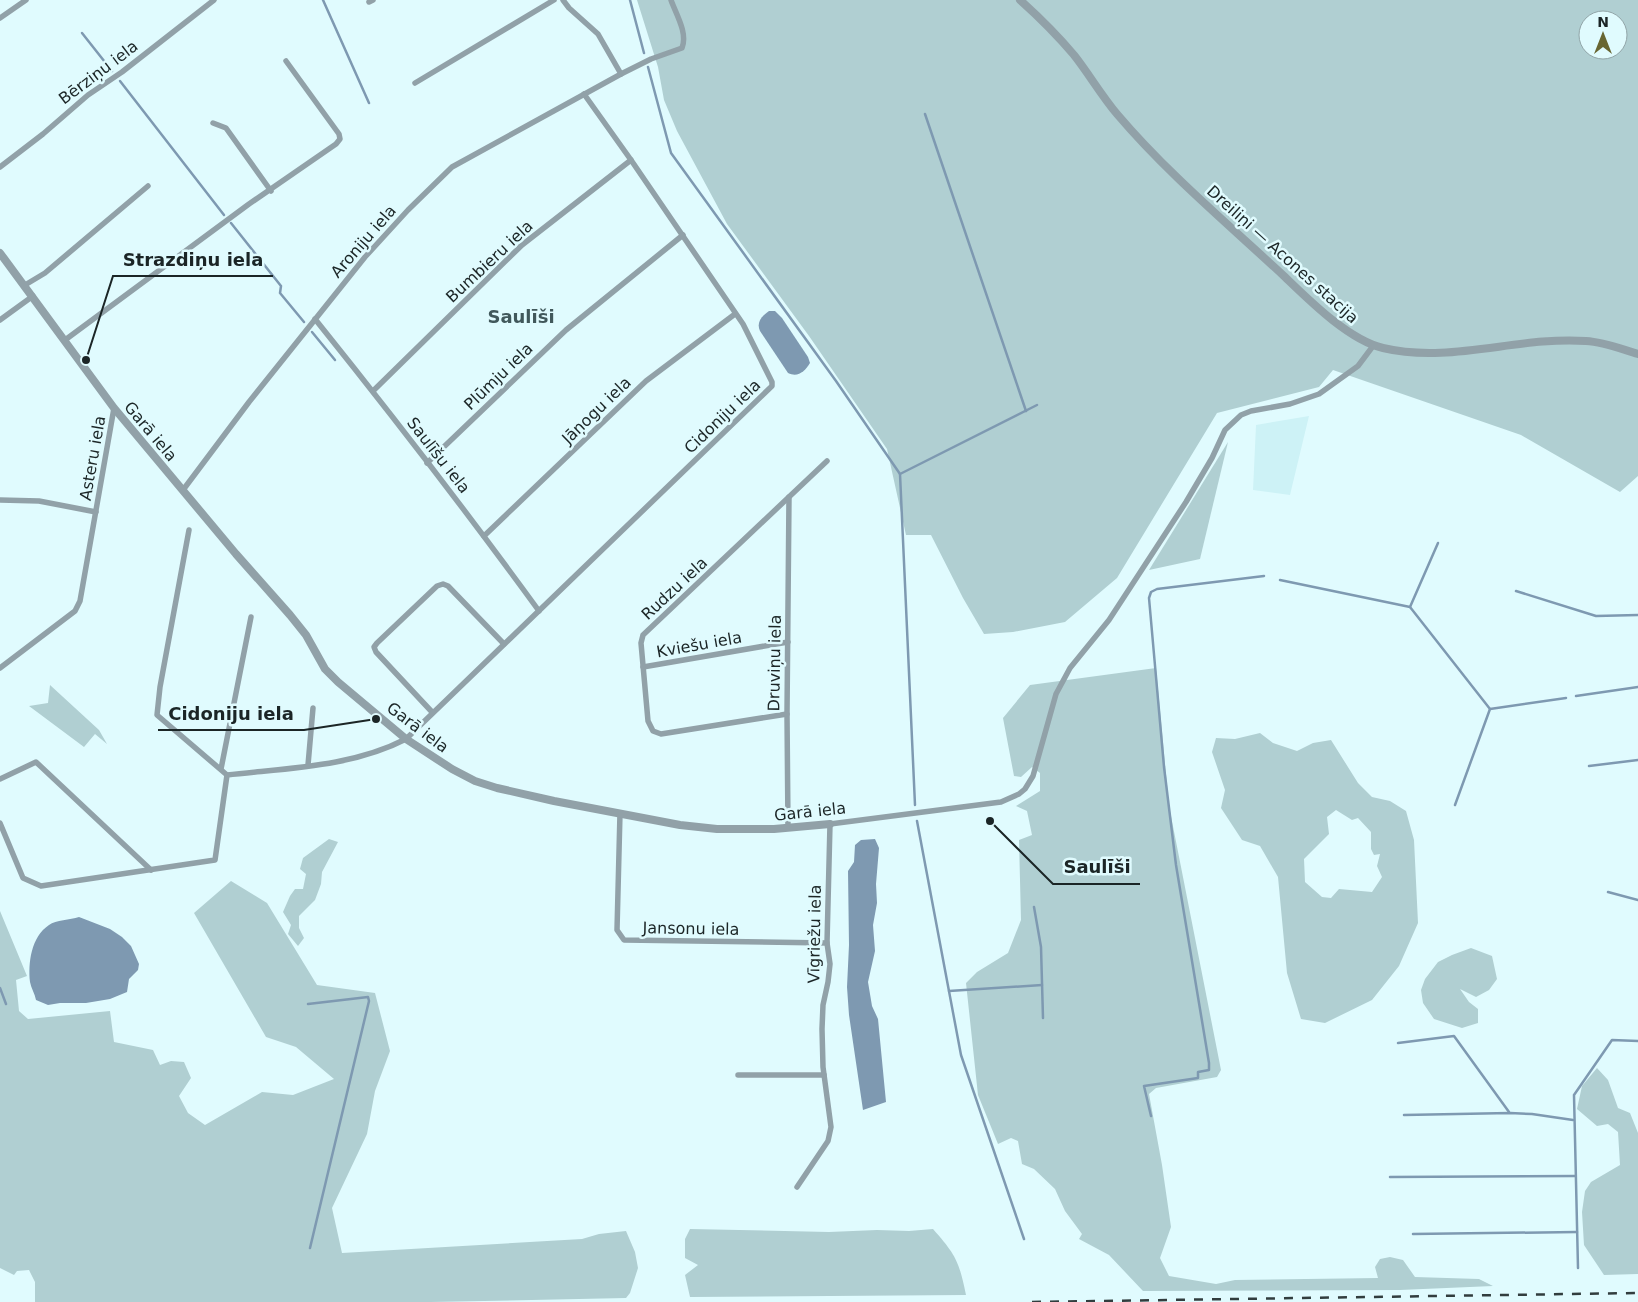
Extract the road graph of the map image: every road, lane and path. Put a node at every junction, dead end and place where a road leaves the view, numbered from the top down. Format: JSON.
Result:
{"nodes":[{"id":1,"x":26,"y":0,"type":"edge"},
{"id":2,"x":214,"y":0,"type":"edge"},
{"id":3,"x":554,"y":0,"type":"edge"},
{"id":4,"x":563,"y":0,"type":"edge"},
{"id":5,"x":671,"y":0,"type":"edge"},
{"id":6,"x":1020,"y":0,"type":"edge"},
{"id":7,"x":0,"y":18,"type":"edge"},
{"id":8,"x":286,"y":61,"type":"dead end"},
{"id":9,"x":621,"y":74,"type":"junction"},
{"id":10,"x":415,"y":83,"type":"dead end"},
{"id":11,"x":584,"y":94,"type":"junction"},
{"id":12,"x":213,"y":123,"type":"dead end"},
{"id":13,"x":631,"y":160,"type":"junction"},
{"id":14,"x":0,"y":167,"type":"edge"},
{"id":15,"x":148,"y":186,"type":"dead end"},
{"id":16,"x":270,"y":191,"type":"junction"},
{"id":17,"x":683,"y":235,"type":"junction"},
{"id":18,"x":0,"y":253,"type":"edge"},
{"id":19,"x":25,"y":285,"type":"junction"},
{"id":20,"x":33,"y":296,"type":"junction"},
{"id":21,"x":735,"y":314,"type":"junction"},
{"id":22,"x":314,"y":319,"type":"junction"},
{"id":23,"x":0,"y":320,"type":"edge"},
{"id":24,"x":65,"y":340,"type":"junction"},
{"id":25,"x":1372,"y":346,"type":"junction"},
{"id":26,"x":1638,"y":354,"type":"edge"},
{"id":27,"x":373,"y":391,"type":"junction"},
{"id":28,"x":114,"y":408,"type":"junction"},
{"id":29,"x":827,"y":461,"type":"dead end"},
{"id":30,"x":427,"y":463,"type":"junction"},
{"id":31,"x":183,"y":490,"type":"junction"},
{"id":32,"x":789,"y":498,"type":"junction"},
{"id":33,"x":0,"y":500,"type":"edge"},
{"id":34,"x":96,"y":512,"type":"junction"},
{"id":35,"x":189,"y":530,"type":"dead end"},
{"id":36,"x":484,"y":536,"type":"junction"},
{"id":37,"x":539,"y":611,"type":"junction"},
{"id":38,"x":251,"y":617,"type":"dead end"},
{"id":39,"x":788,"y":642,"type":"junction"},
{"id":40,"x":504,"y":644,"type":"junction"},
{"id":41,"x":643,"y":667,"type":"junction"},
{"id":42,"x":0,"y":668,"type":"edge"},
{"id":43,"x":313,"y":708,"type":"dead end"},
{"id":44,"x":432,"y":712,"type":"junction"},
{"id":45,"x":787,"y":714,"type":"junction"},
{"id":46,"x":406,"y":739,"type":"junction"},
{"id":47,"x":308,"y":765,"type":"junction"},
{"id":48,"x":221,"y":770,"type":"junction"},
{"id":49,"x":227,"y":775,"type":"junction"},
{"id":50,"x":0,"y":779,"type":"edge"},
{"id":51,"x":620,"y":813,"type":"junction"},
{"id":52,"x":0,"y":823,"type":"edge"},
{"id":53,"x":830,"y":824,"type":"junction"},
{"id":54,"x":788,"y":828,"type":"junction"},
{"id":55,"x":151,"y":870,"type":"junction"},
{"id":56,"x":827,"y":943,"type":"junction"},
{"id":57,"x":738,"y":1075,"type":"dead end"},
{"id":58,"x":824,"y":1075,"type":"junction"},
{"id":59,"x":797,"y":1187,"type":"dead end"}],
"edges":[{"from":1,"to":7,"type":"street"},
{"from":2,"to":14,"type":"street","name":"Bērziņu iela"},
{"from":3,"to":10,"type":"street"},
{"from":4,"to":9,"type":"street"},
{"from":5,"to":9,"type":"street","name":"Aroniju iela"},
{"from":6,"to":25,"type":"street","name":"Dreiliņi — Acones stacija"},
{"from":8,"to":16,"type":"street"},
{"from":9,"to":11,"type":"street","name":"Aroniju iela"},
{"from":11,"to":13,"type":"street","name":"Cidoniju iela"},
{"from":11,"to":22,"type":"street","name":"Aroniju iela"},
{"from":12,"to":16,"type":"street"},
{"from":13,"to":17,"type":"street","name":"Cidoniju iela"},
{"from":13,"to":27,"type":"street","name":"Bumbieru iela"},
{"from":15,"to":19,"type":"street"},
{"from":16,"to":24,"type":"street"},
{"from":17,"to":21,"type":"street","name":"Cidoniju iela"},
{"from":17,"to":30,"type":"street","name":"Plūmju iela"},
{"from":18,"to":19,"type":"street","name":"Garā iela"},
{"from":19,"to":20,"type":"street","name":"Garā iela"},
{"from":20,"to":23,"type":"street"},
{"from":20,"to":24,"type":"street","name":"Garā iela"},
{"from":21,"to":36,"type":"street","name":"Jāņogu iela"},
{"from":21,"to":37,"type":"street","name":"Cidoniju iela"},
{"from":22,"to":27,"type":"street","name":"Saulīšu iela"},
{"from":22,"to":31,"type":"street","name":"Aroniju iela"},
{"from":24,"to":28,"type":"street","name":"Garā iela"},
{"from":25,"to":26,"type":"street","name":"Dreiliņi — Acones stacija"},
{"from":25,"to":53,"type":"street","name":"Garā iela"},
{"from":27,"to":30,"type":"street","name":"Saulīšu iela"},
{"from":28,"to":31,"type":"street","name":"Garā iela"},
{"from":28,"to":34,"type":"street","name":"Asteru iela"},
{"from":29,"to":32,"type":"street","name":"Rudzu iela"},
{"from":30,"to":36,"type":"street","name":"Saulīšu iela"},
{"from":31,"to":46,"type":"street","name":"Garā iela"},
{"from":32,"to":39,"type":"street","name":"Druviņu iela"},
{"from":32,"to":41,"type":"street","name":"Rudzu iela"},
{"from":33,"to":34,"type":"street","name":"Asteru iela"},
{"from":34,"to":42,"type":"street","name":"Asteru iela"},
{"from":35,"to":48,"type":"street"},
{"from":36,"to":37,"type":"street","name":"Saulīšu iela"},
{"from":37,"to":40,"type":"street","name":"Cidoniju iela"},
{"from":38,"to":48,"type":"street"},
{"from":39,"to":41,"type":"street","name":"Kviešu iela"},
{"from":39,"to":45,"type":"street","name":"Druviņu iela"},
{"from":40,"to":44,"type":"street","name":"Cidoniju iela"},
{"from":40,"to":44,"type":"street"},
{"from":41,"to":45,"type":"street","name":"Rudzu iela"},
{"from":43,"to":47,"type":"street"},
{"from":44,"to":46,"type":"street","name":"Cidoniju iela"},
{"from":45,"to":54,"type":"street","name":"Druviņu iela"},
{"from":46,"to":47,"type":"street","name":"Cidoniju iela"},
{"from":46,"to":51,"type":"street","name":"Garā iela"},
{"from":47,"to":49,"type":"street","name":"Cidoniju iela"},
{"from":48,"to":49,"type":"street"},
{"from":49,"to":55,"type":"street"},
{"from":50,"to":55,"type":"street"},
{"from":51,"to":54,"type":"street","name":"Garā iela"},
{"from":51,"to":56,"type":"street","name":"Jansonu iela"},
{"from":52,"to":55,"type":"street"},
{"from":53,"to":54,"type":"street","name":"Garā iela"},
{"from":53,"to":56,"type":"street","name":"Vīgriežu iela"},
{"from":56,"to":58,"type":"street","name":"Vīgriežu iela"},
{"from":57,"to":58,"type":"street"},
{"from":58,"to":59,"type":"street","name":"Vīgriežu iela"}]}
